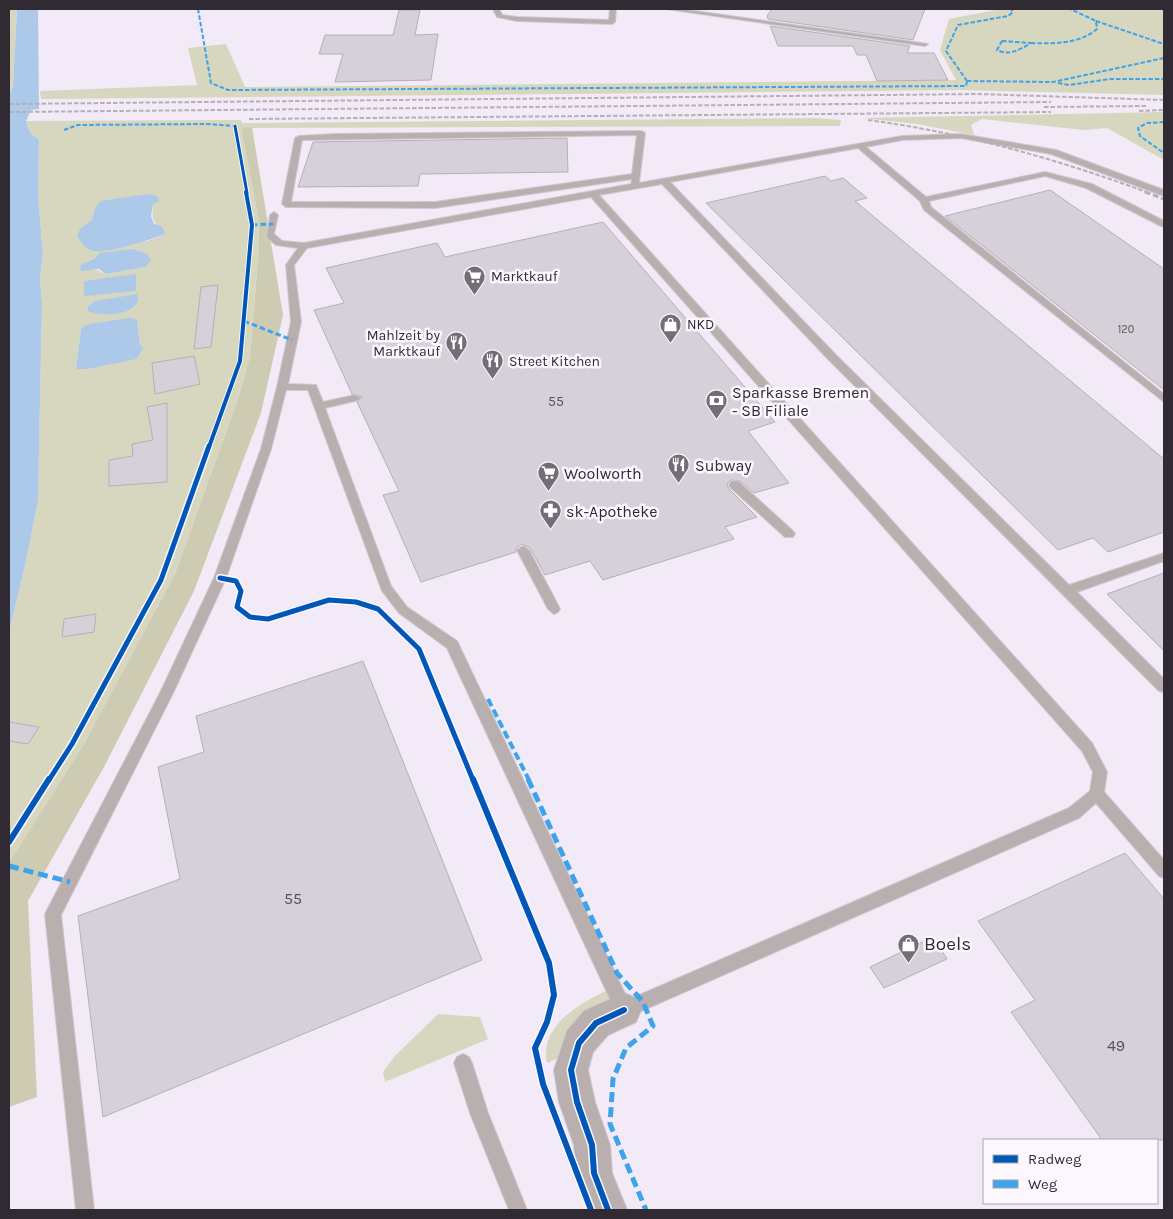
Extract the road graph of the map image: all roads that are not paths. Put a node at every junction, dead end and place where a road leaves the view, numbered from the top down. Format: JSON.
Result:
{"nodes":[{"id":1,"x":496,"y":9,"type":"edge"},
{"id":2,"x":613,"y":9,"type":"edge"},
{"id":3,"x":669,"y":9,"type":"edge"},
{"id":4,"x":925,"y":44,"type":"dead end"},
{"id":5,"x":859,"y":145,"type":"junction"},
{"id":6,"x":636,"y":176,"type":"junction"},
{"id":7,"x":664,"y":181,"type":"junction"},
{"id":8,"x":635,"y":186,"type":"junction"},
{"id":9,"x":1164,"y":193,"type":"edge"},
{"id":10,"x":592,"y":194,"type":"junction"},
{"id":11,"x":924,"y":200,"type":"junction"},
{"id":12,"x":274,"y":216,"type":"dead end"},
{"id":13,"x":1164,"y":224,"type":"edge"},
{"id":14,"x":304,"y":246,"type":"junction"},
{"id":15,"x":282,"y":387,"type":"junction"},
{"id":16,"x":355,"y":398,"type":"dead end"},
{"id":17,"x":1164,"y":399,"type":"edge"},
{"id":18,"x":320,"y":406,"type":"junction"},
{"id":19,"x":734,"y":485,"type":"dead end"},
{"id":20,"x":789,"y":534,"type":"dead end"},
{"id":21,"x":523,"y":550,"type":"dead end"},
{"id":22,"x":1164,"y":557,"type":"edge"},
{"id":23,"x":1067,"y":591,"type":"junction"},
{"id":24,"x":554,"y":609,"type":"dead end"},
{"id":25,"x":1164,"y":686,"type":"edge"},
{"id":26,"x":1097,"y":794,"type":"junction"},
{"id":27,"x":1164,"y":871,"type":"edge"},
{"id":28,"x":624,"y":1010,"type":"junction"},
{"id":29,"x":463,"y":1063,"type":"dead end"},
{"id":30,"x":592,"y":1145,"type":"junction"},
{"id":31,"x":85,"y":1210,"type":"edge"},
{"id":32,"x":518,"y":1210,"type":"edge"},
{"id":33,"x":608,"y":1210,"type":"edge"},
{"id":34,"x":626,"y":1210,"type":"edge"}],
"edges":[{"from":1,"to":2,"type":"lane"},
{"from":3,"to":4,"type":"lane"},
{"from":5,"to":7,"type":"lane"},
{"from":5,"to":9,"type":"lane"},
{"from":5,"to":11,"type":"lane"},
{"from":6,"to":6,"type":"lane"},
{"from":6,"to":8,"type":"lane"},
{"from":7,"to":8,"type":"lane"},
{"from":7,"to":23,"type":"lane"},
{"from":8,"to":10,"type":"lane"},
{"from":10,"to":14,"type":"lane"},
{"from":10,"to":26,"type":"lane"},
{"from":11,"to":13,"type":"lane"},
{"from":11,"to":17,"type":"lane"},
{"from":12,"to":14,"type":"lane"},
{"from":14,"to":15,"type":"lane"},
{"from":15,"to":18,"type":"lane"},
{"from":15,"to":31,"type":"lane"},
{"from":16,"to":18,"type":"lane"},
{"from":18,"to":28,"type":"lane"},
{"from":19,"to":20,"type":"lane"},
{"from":21,"to":24,"type":"lane"},
{"from":22,"to":23,"type":"lane"},
{"from":23,"to":25,"type":"lane"},
{"from":26,"to":27,"type":"lane"},
{"from":26,"to":28,"type":"lane"},
{"from":28,"to":30,"type":"street"},
{"from":29,"to":32,"type":"lane"},
{"from":30,"to":33,"type":"street"},
{"from":30,"to":34,"type":"street"}]}
